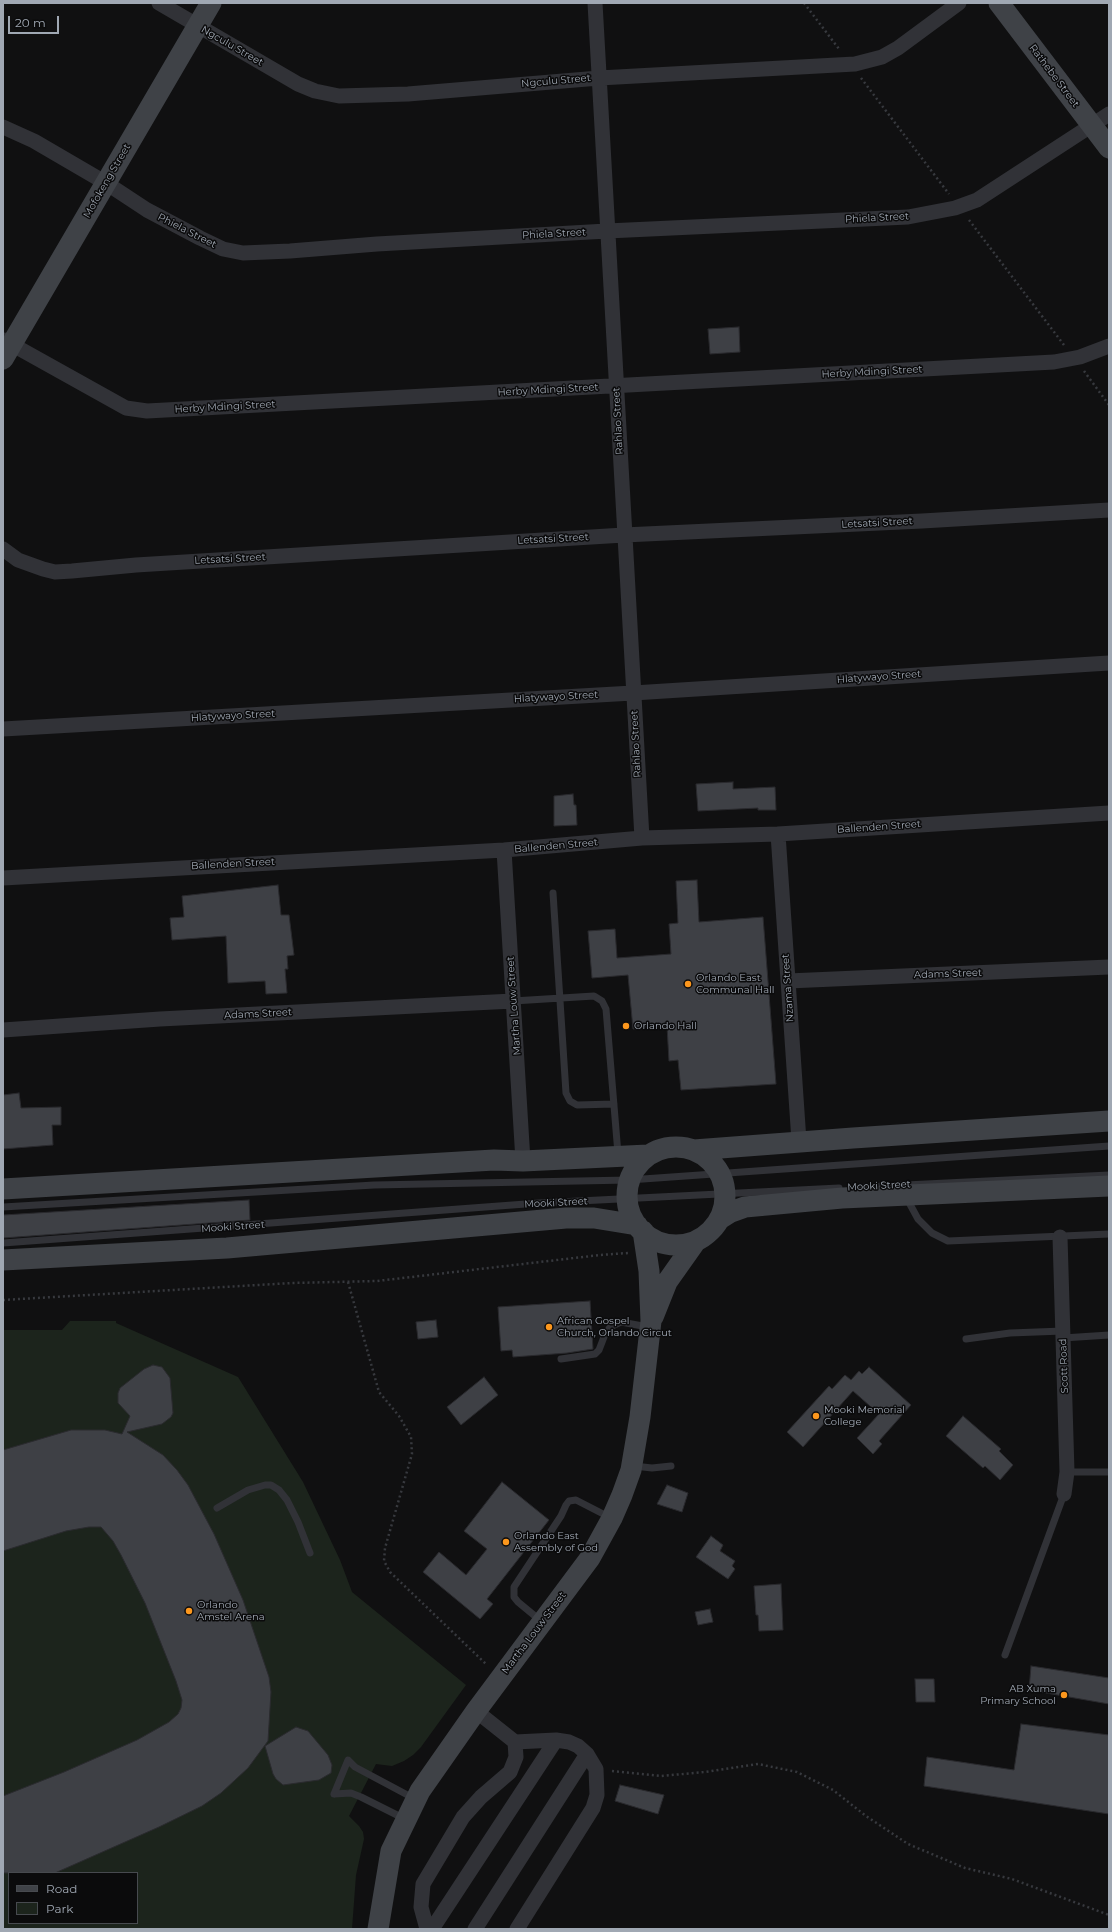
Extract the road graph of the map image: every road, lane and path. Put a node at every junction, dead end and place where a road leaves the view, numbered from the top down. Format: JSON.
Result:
{"nodes":[{"id":1,"x":159,"y":3,"type":"edge"},
{"id":2,"x":211,"y":3,"type":"edge"},
{"id":3,"x":595,"y":3,"type":"edge"},
{"id":4,"x":958,"y":3,"type":"edge"},
{"id":5,"x":999,"y":3,"type":"edge"},
{"id":6,"x":197,"y":26,"type":"junction"},
{"id":7,"x":599,"y":78,"type":"junction"},
{"id":8,"x":1109,"y":114,"type":"edge"},
{"id":9,"x":1092,"y":126,"type":"junction"},
{"id":10,"x":3,"y":127,"type":"edge"},
{"id":11,"x":1109,"y":148,"type":"edge"},
{"id":12,"x":106,"y":183,"type":"junction"},
{"id":13,"x":608,"y":230,"type":"junction"},
{"id":14,"x":1109,"y":346,"type":"edge"},
{"id":15,"x":6,"y":348,"type":"edge"},
{"id":16,"x":616,"y":386,"type":"junction"},
{"id":17,"x":1109,"y":510,"type":"edge"},
{"id":18,"x":624,"y":535,"type":"junction"},
{"id":19,"x":3,"y":549,"type":"edge"},
{"id":20,"x":1109,"y":663,"type":"edge"},
{"id":21,"x":634,"y":693,"type":"junction"},
{"id":22,"x":3,"y":729,"type":"edge"},
{"id":23,"x":1109,"y":813,"type":"edge"},
{"id":24,"x":778,"y":834,"type":"junction"},
{"id":25,"x":642,"y":838,"type":"junction"},
{"id":26,"x":504,"y":850,"type":"junction"},
{"id":27,"x":3,"y":878,"type":"edge"},
{"id":28,"x":553,"y":893,"type":"dead end"},
{"id":29,"x":1109,"y":967,"type":"edge"},
{"id":30,"x":788,"y":981,"type":"junction"},
{"id":31,"x":559,"y":998,"type":"junction"},
{"id":32,"x":512,"y":1001,"type":"junction"},
{"id":33,"x":3,"y":1030,"type":"edge"},
{"id":34,"x":614,"y":1104,"type":"junction"},
{"id":35,"x":1109,"y":1121,"type":"edge"},
{"id":36,"x":800,"y":1141,"type":"junction"},
{"id":37,"x":1109,"y":1146,"type":"edge"},
{"id":38,"x":694,"y":1150,"type":"junction"},
{"id":39,"x":648,"y":1155,"type":"junction"},
{"id":40,"x":618,"y":1156,"type":"junction"},
{"id":41,"x":523,"y":1161,"type":"junction"},
{"id":42,"x":720,"y":1174,"type":"junction"},
{"id":43,"x":1109,"y":1175,"type":"edge"},
{"id":44,"x":1109,"y":1186,"type":"edge"},
{"id":45,"x":850,"y":1187,"type":"dead end"},
{"id":46,"x":858,"y":1187,"type":"dead end"},
{"id":47,"x":3,"y":1189,"type":"edge"},
{"id":48,"x":628,"y":1190,"type":"junction"},
{"id":49,"x":725,"y":1195,"type":"junction"},
{"id":50,"x":906,"y":1196,"type":"junction"},
{"id":51,"x":3,"y":1207,"type":"edge"},
{"id":52,"x":720,"y":1219,"type":"junction"},
{"id":53,"x":640,"y":1228,"type":"junction"},
{"id":54,"x":1109,"y":1234,"type":"edge"},
{"id":55,"x":1060,"y":1237,"type":"junction"},
{"id":56,"x":696,"y":1241,"type":"junction"},
{"id":57,"x":3,"y":1243,"type":"edge"},
{"id":58,"x":646,"y":1255,"type":"junction"},
{"id":59,"x":3,"y":1260,"type":"edge"},
{"id":60,"x":348,"y":1282,"type":"junction"},
{"id":61,"x":3,"y":1300,"type":"edge"},
{"id":62,"x":651,"y":1324,"type":"junction"},
{"id":63,"x":1063,"y":1335,"type":"junction"},
{"id":64,"x":1109,"y":1335,"type":"edge"},
{"id":65,"x":966,"y":1339,"type":"dead end"},
{"id":66,"x":561,"y":1358,"type":"dead end"},
{"id":67,"x":632,"y":1466,"type":"junction"},
{"id":68,"x":671,"y":1466,"type":"dead end"},
{"id":69,"x":1067,"y":1472,"type":"junction"},
{"id":70,"x":1109,"y":1472,"type":"edge"},
{"id":71,"x":1064,"y":1494,"type":"joint"},
{"id":72,"x":217,"y":1508,"type":"dead end"},
{"id":73,"x":612,"y":1518,"type":"junction"},
{"id":74,"x":310,"y":1553,"type":"dead end"},
{"id":75,"x":543,"y":1622,"type":"junction"},
{"id":76,"x":1005,"y":1655,"type":"dead end"},
{"id":77,"x":501,"y":1678,"type":"junction"},
{"id":78,"x":476,"y":1711,"type":"junction"},
{"id":79,"x":556,"y":1740,"type":"junction"},
{"id":80,"x":515,"y":1742,"type":"junction"},
{"id":81,"x":586,"y":1754,"type":"junction"},
{"id":82,"x":596,"y":1769,"type":"junction"},
{"id":83,"x":416,"y":1799,"type":"junction"},
{"id":84,"x":405,"y":1819,"type":"junction"},
{"id":85,"x":1109,"y":1915,"type":"edge"},
{"id":86,"x":378,"y":1929,"type":"edge"},
{"id":87,"x":427,"y":1929,"type":"edge"},
{"id":88,"x":432,"y":1929,"type":"edge"},
{"id":89,"x":475,"y":1929,"type":"edge"},
{"id":90,"x":516,"y":1929,"type":"edge"}],
"edges":[{"from":1,"to":6,"type":"street","name":"Ngculu Street"},
{"from":2,"to":6,"type":"main road","name":"Mofokeng Street"},
{"from":3,"to":7,"type":"street","name":"Rahlao Street"},
{"from":4,"to":7,"type":"street","name":"Ngculu Street"},
{"from":5,"to":9,"type":"main road","name":"Rathebe Street"},
{"from":6,"to":7,"type":"street","name":"Ngculu Street"},
{"from":6,"to":12,"type":"main road","name":"Mofokeng Street"},
{"from":7,"to":13,"type":"street","name":"Rahlao Street"},
{"from":8,"to":9,"type":"street","name":"Phiela Street"},
{"from":9,"to":11,"type":"main road","name":"Rathebe Street"},
{"from":9,"to":13,"type":"street","name":"Phiela Street"},
{"from":10,"to":12,"type":"street","name":"Phiela Street"},
{"from":12,"to":13,"type":"street","name":"Phiela Street"},
{"from":12,"to":15,"type":"main road","name":"Mofokeng Street"},
{"from":13,"to":16,"type":"street","name":"Rahlao Street"},
{"from":14,"to":16,"type":"street","name":"Herby Mdingi Street"},
{"from":15,"to":16,"type":"street","name":"Herby Mdingi Street"},
{"from":16,"to":18,"type":"street","name":"Rahlao Street"},
{"from":17,"to":18,"type":"street","name":"Letsatsi Street"},
{"from":18,"to":19,"type":"street","name":"Letsatsi Street"},
{"from":18,"to":21,"type":"street","name":"Rahlao Street"},
{"from":20,"to":21,"type":"street","name":"Hlatywayo Street"},
{"from":21,"to":22,"type":"street","name":"Hlatywayo Street"},
{"from":21,"to":25,"type":"street","name":"Rahlao Street"},
{"from":23,"to":24,"type":"street","name":"Ballenden Street"},
{"from":24,"to":25,"type":"street","name":"Ballenden Street"},
{"from":24,"to":30,"type":"street","name":"Nzama Street"},
{"from":25,"to":26,"type":"street","name":"Ballenden Street"},
{"from":26,"to":27,"type":"street","name":"Ballenden Street"},
{"from":26,"to":32,"type":"street","name":"Martha Louw Street"},
{"from":28,"to":31,"type":"lane"},
{"from":29,"to":30,"type":"street","name":"Adams Street"},
{"from":30,"to":36,"type":"street","name":"Nzama Street"},
{"from":31,"to":32,"type":"lane"},
{"from":31,"to":34,"type":"lane"},
{"from":31,"to":34,"type":"lane"},
{"from":32,"to":33,"type":"street","name":"Adams Street"},
{"from":32,"to":41,"type":"street","name":"Martha Louw Street"},
{"from":34,"to":40,"type":"lane"},
{"from":35,"to":36,"type":"main road"},
{"from":36,"to":38,"type":"main road"},
{"from":37,"to":42,"type":"lane","name":"Mooki Street"},
{"from":38,"to":39,"type":"main road"},
{"from":38,"to":42,"type":"main road"},
{"from":39,"to":40,"type":"main road"},
{"from":39,"to":48,"type":"main road"},
{"from":40,"to":41,"type":"main road"},
{"from":41,"to":47,"type":"main road"},
{"from":42,"to":48,"type":"lane","name":"Mooki Street"},
{"from":42,"to":49,"type":"main road"},
{"from":43,"to":46,"type":"lane","name":"Mooki Street"},
{"from":44,"to":50,"type":"main road","name":"Mooki Street"},
{"from":45,"to":49,"type":"lane","name":"Mooki Street"},
{"from":48,"to":49,"type":"lane","name":"Mooki Street"},
{"from":48,"to":51,"type":"lane","name":"Mooki Street"},
{"from":48,"to":53,"type":"main road","name":"Martha Louw Street"},
{"from":48,"to":57,"type":"lane","name":"Mooki Street"},
{"from":49,"to":52,"type":"main road"},
{"from":50,"to":52,"type":"main road","name":"Mooki Street"},
{"from":50,"to":55,"type":"lane"},
{"from":52,"to":56,"type":"main road"},
{"from":53,"to":56,"type":"main road"},
{"from":53,"to":58,"type":"main road","name":"Martha Louw Street"},
{"from":53,"to":59,"type":"main road","name":"Mooki Street"},
{"from":54,"to":55,"type":"lane"},
{"from":55,"to":63,"type":"street","name":"Scott Road"},
{"from":56,"to":62,"type":"main road","name":"Martha Louw Street"},
{"from":58,"to":60,"type":"path"},
{"from":58,"to":62,"type":"main road","name":"Martha Louw Street"},
{"from":60,"to":61,"type":"path"},
{"from":60,"to":77,"type":"path"},
{"from":62,"to":66,"type":"lane"},
{"from":62,"to":67,"type":"main road","name":"Martha Louw Street"},
{"from":63,"to":64,"type":"lane"},
{"from":63,"to":65,"type":"lane"},
{"from":63,"to":69,"type":"street","name":"Scott Road"},
{"from":67,"to":68,"type":"lane"},
{"from":67,"to":73,"type":"main road","name":"Martha Louw Street"},
{"from":69,"to":70,"type":"lane"},
{"from":69,"to":71,"type":"street","name":"Scott Road"},
{"from":71,"to":76,"type":"lane"},
{"from":72,"to":74,"type":"lane"},
{"from":73,"to":75,"type":"main road","name":"Martha Louw Street"},
{"from":73,"to":75,"type":"lane"},
{"from":75,"to":77,"type":"main road","name":"Martha Louw Street"},
{"from":77,"to":78,"type":"main road","name":"Martha Louw Street"},
{"from":78,"to":80,"type":"street"},
{"from":78,"to":83,"type":"main road","name":"Martha Louw Street"},
{"from":79,"to":80,"type":"street"},
{"from":79,"to":81,"type":"street"},
{"from":79,"to":88,"type":"street"},
{"from":80,"to":87,"type":"street"},
{"from":81,"to":82,"type":"street"},
{"from":81,"to":89,"type":"street"},
{"from":82,"to":85,"type":"path"},
{"from":82,"to":90,"type":"street"},
{"from":83,"to":84,"type":"main road","name":"Martha Louw Street"},
{"from":83,"to":84,"type":"lane"},
{"from":84,"to":86,"type":"main road","name":"Martha Louw Street"}]}
